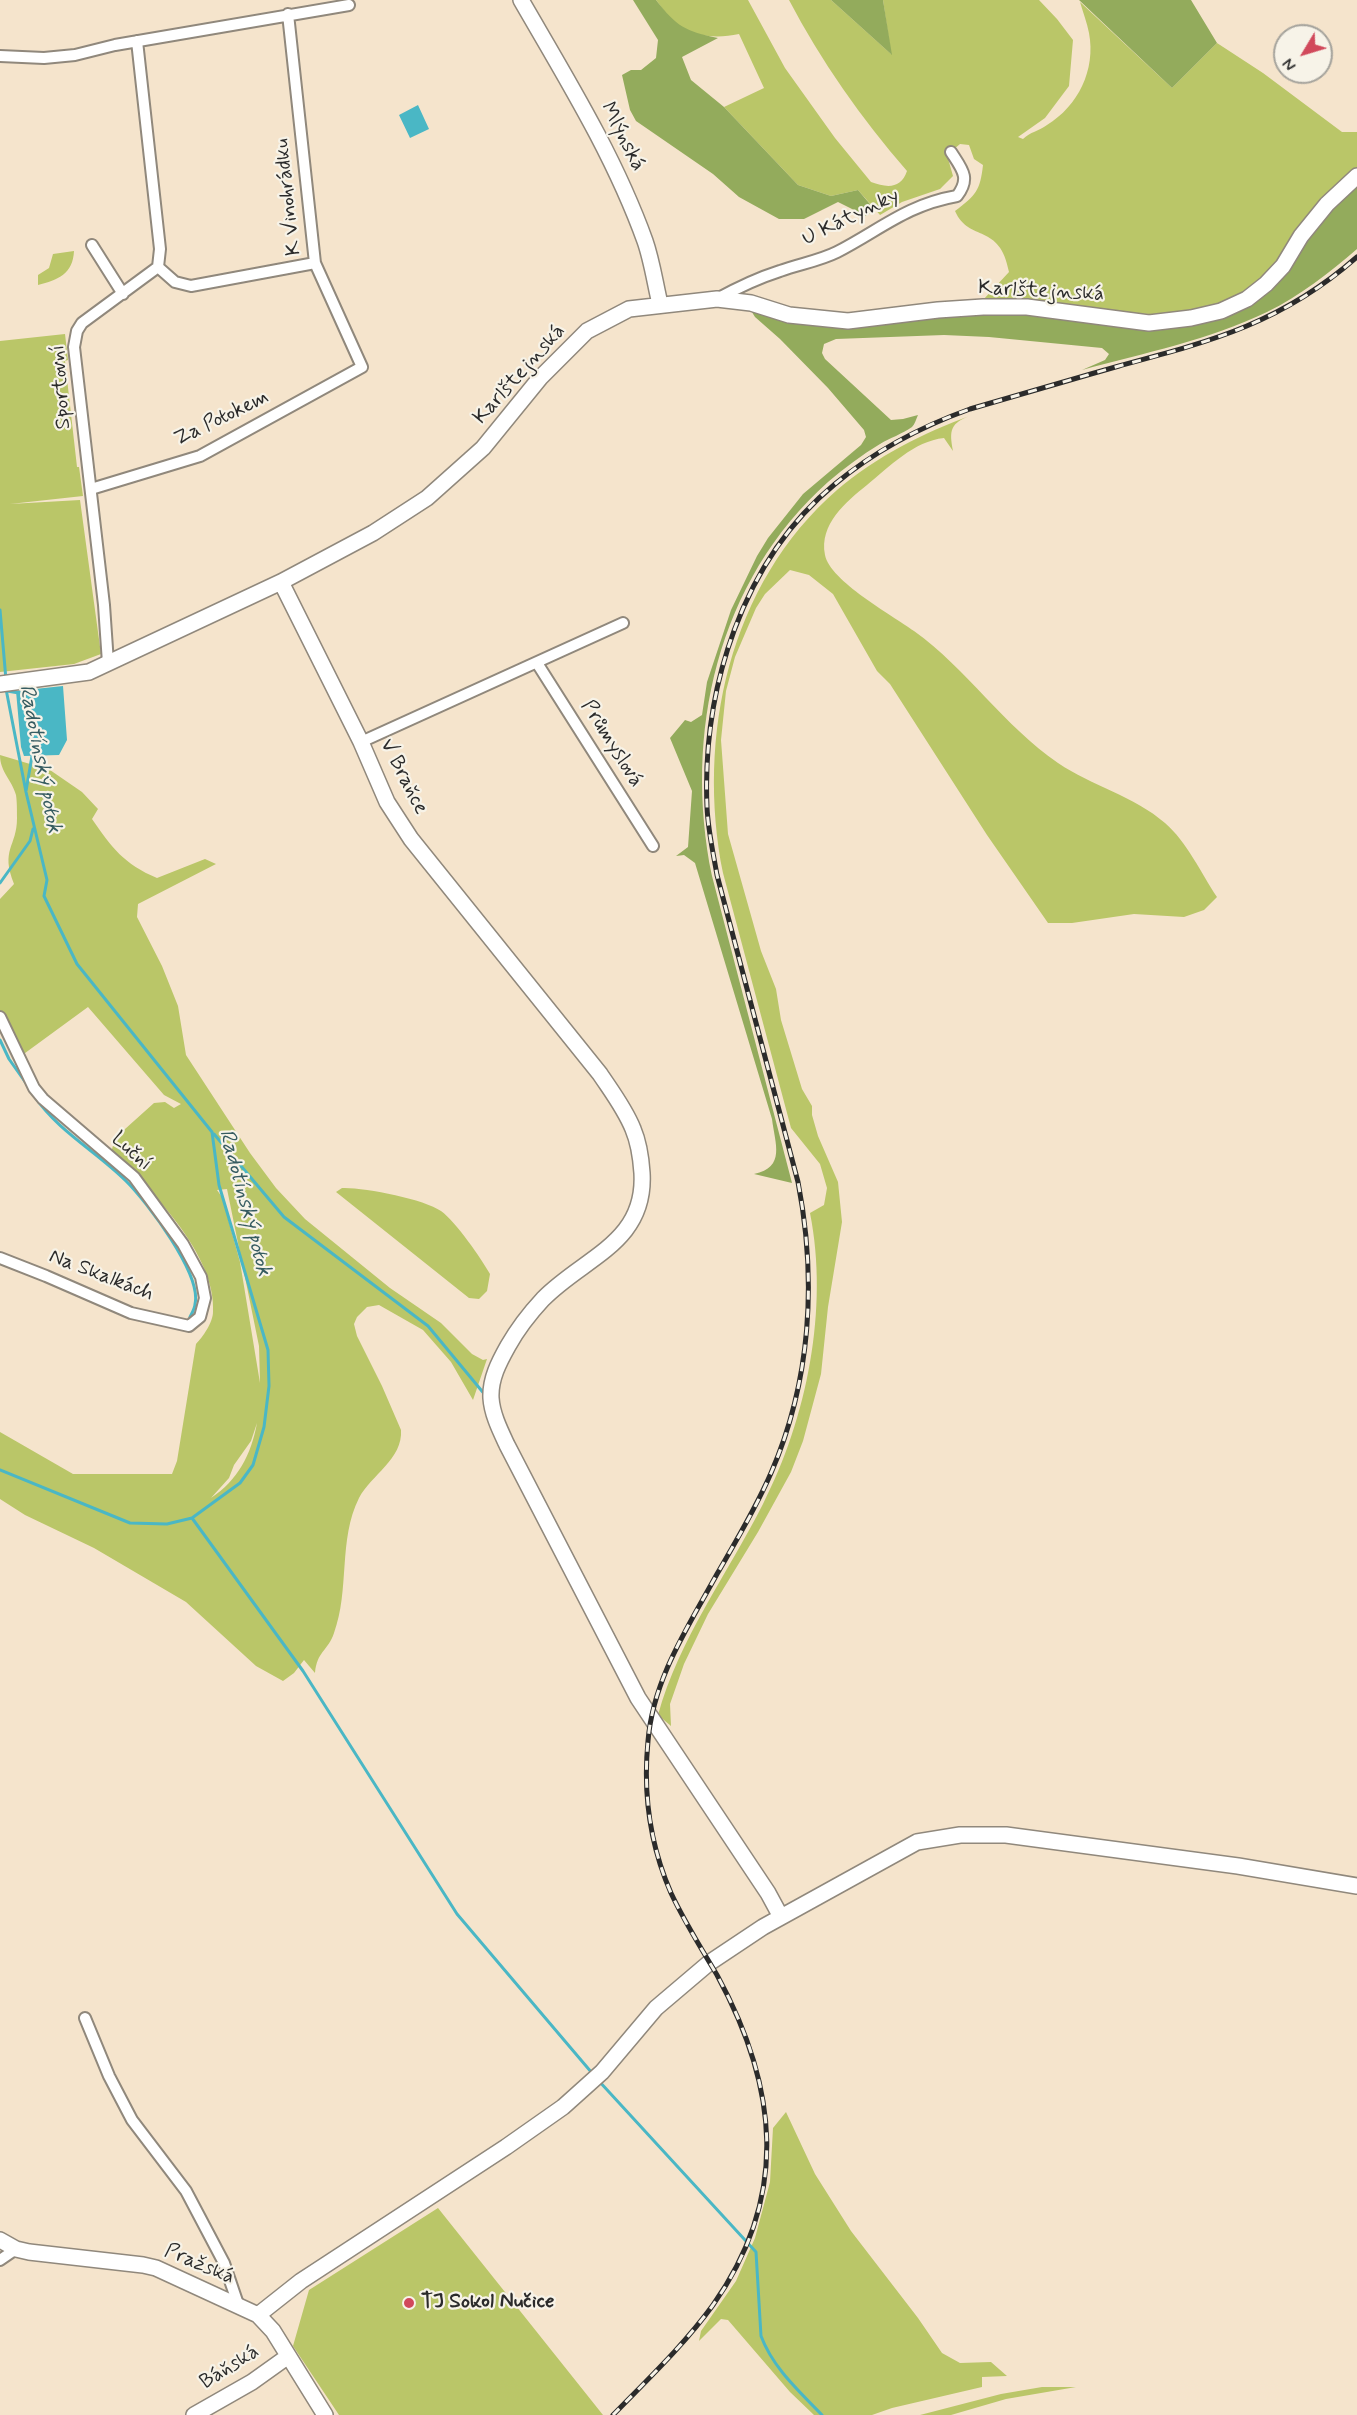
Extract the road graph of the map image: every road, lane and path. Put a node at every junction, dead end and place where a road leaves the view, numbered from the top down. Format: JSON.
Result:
{"nodes":[{"id":1,"x":521,"y":0,"type":"edge"},
{"id":2,"x":349,"y":5,"type":"dead end"},
{"id":3,"x":288,"y":14,"type":"junction"},
{"id":4,"x":137,"y":41,"type":"junction"},
{"id":5,"x":0,"y":56,"type":"edge"},
{"id":6,"x":951,"y":152,"type":"dead end"},
{"id":7,"x":1357,"y":176,"type":"edge"},
{"id":8,"x":92,"y":245,"type":"dead end"},
{"id":9,"x":315,"y":263,"type":"junction"},
{"id":10,"x":158,"y":267,"type":"junction"},
{"id":11,"x":123,"y":294,"type":"junction"},
{"id":12,"x":717,"y":299,"type":"junction"},
{"id":13,"x":660,"y":304,"type":"junction"},
{"id":14,"x":362,"y":367,"type":"joint"},
{"id":15,"x":91,"y":489,"type":"junction"},
{"id":16,"x":281,"y":582,"type":"junction"},
{"id":17,"x":623,"y":623,"type":"dead end"},
{"id":18,"x":108,"y":663,"type":"junction"},
{"id":19,"x":537,"y":663,"type":"junction"},
{"id":20,"x":7,"y":683,"type":"edge"},
{"id":21,"x":361,"y":742,"type":"junction"},
{"id":22,"x":652,"y":846,"type":"dead end"},
{"id":23,"x":0,"y":1017,"type":"edge"},
{"id":24,"x":0,"y":1258,"type":"edge"},
{"id":25,"x":189,"y":1326,"type":"joint"},
{"id":26,"x":1357,"y":1886,"type":"edge"},
{"id":27,"x":781,"y":1917,"type":"junction"},
{"id":28,"x":85,"y":2018,"type":"dead end"},
{"id":29,"x":0,"y":2240,"type":"edge"},
{"id":30,"x":16,"y":2249,"type":"junction"},
{"id":31,"x":0,"y":2260,"type":"edge"},
{"id":32,"x":238,"y":2304,"type":"junction"},
{"id":33,"x":258,"y":2315,"type":"junction"},
{"id":34,"x":287,"y":2357,"type":"junction"},
{"id":35,"x":194,"y":2415,"type":"edge"},
{"id":36,"x":325,"y":2415,"type":"edge"}],
"edges":[{"from":1,"to":13,"type":"street","name":"Mlýnská"},
{"from":2,"to":3,"type":"street"},
{"from":3,"to":4,"type":"street"},
{"from":3,"to":9,"type":"street","name":"K Vinohrádku"},
{"from":4,"to":5,"type":"street"},
{"from":4,"to":10,"type":"street"},
{"from":6,"to":12,"type":"street","name":"U Kátynky"},
{"from":7,"to":12,"type":"street","name":"Karlštejnská"},
{"from":8,"to":11,"type":"street"},
{"from":9,"to":10,"type":"street"},
{"from":9,"to":14,"type":"street","name":"K Vinohrádku"},
{"from":10,"to":11,"type":"street","name":"Sportovní"},
{"from":11,"to":15,"type":"street","name":"Sportovní"},
{"from":12,"to":13,"type":"street","name":"Karlštejnská"},
{"from":13,"to":16,"type":"street","name":"Karlštejnská"},
{"from":14,"to":15,"type":"street","name":"Za Potokem"},
{"from":15,"to":18,"type":"street","name":"Sportovní"},
{"from":16,"to":18,"type":"street","name":"Karlštejnská"},
{"from":16,"to":21,"type":"street","name":"V Braňce"},
{"from":17,"to":19,"type":"street"},
{"from":18,"to":20,"type":"street","name":"Karlštejnská"},
{"from":19,"to":21,"type":"street"},
{"from":19,"to":22,"type":"street","name":"Průmyslová"},
{"from":21,"to":27,"type":"street","name":"V Braňce"},
{"from":23,"to":25,"type":"street","name":"Luční"},
{"from":24,"to":25,"type":"street","name":"Na Skalkách"},
{"from":26,"to":27,"type":"street"},
{"from":27,"to":33,"type":"street"},
{"from":28,"to":32,"type":"street"},
{"from":29,"to":30,"type":"street","name":"Pražská"},
{"from":30,"to":31,"type":"street"},
{"from":30,"to":32,"type":"street","name":"Pražská"},
{"from":32,"to":33,"type":"street","name":"Pražská"},
{"from":33,"to":34,"type":"street","name":"Pražská"},
{"from":34,"to":35,"type":"street","name":"Báňská"},
{"from":34,"to":36,"type":"street","name":"Pražská"}]}
